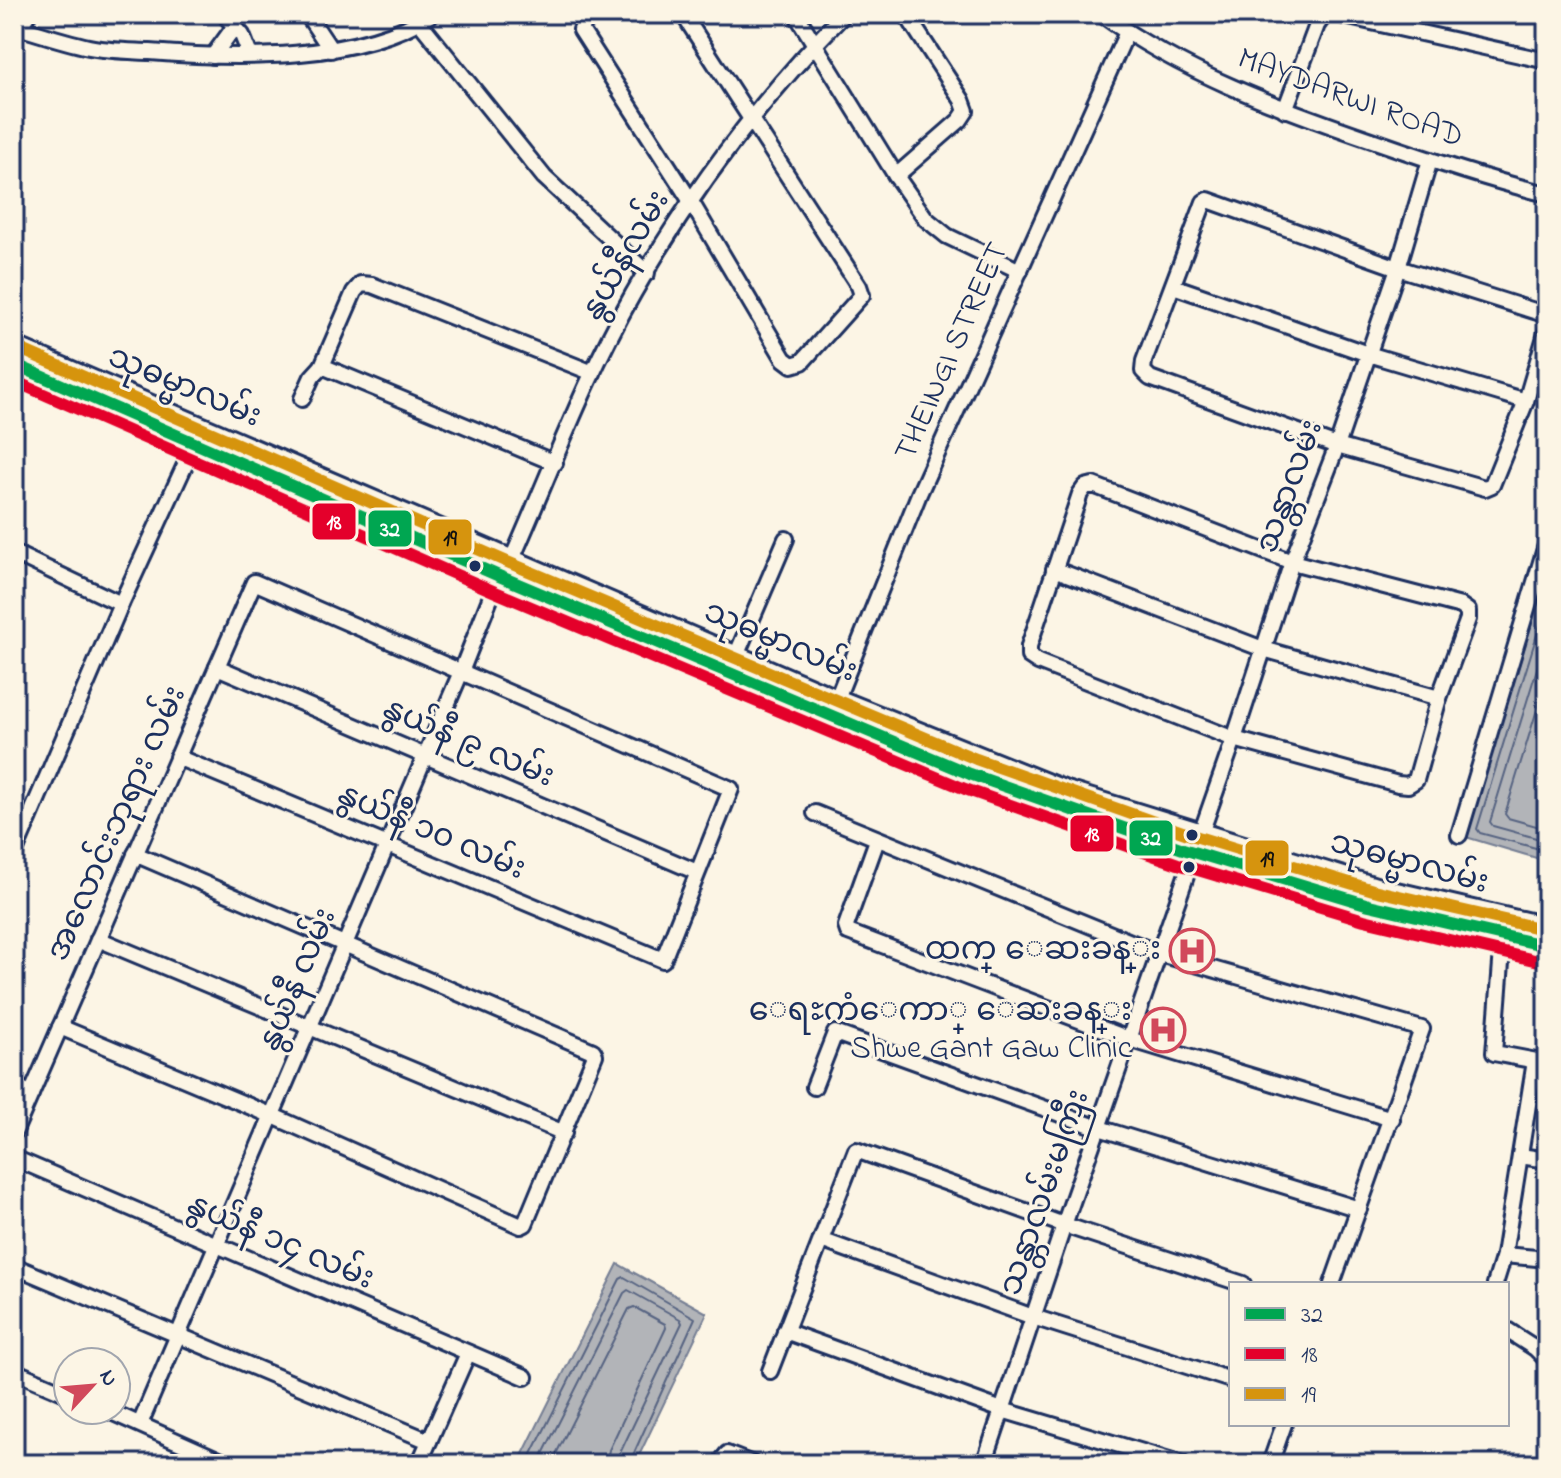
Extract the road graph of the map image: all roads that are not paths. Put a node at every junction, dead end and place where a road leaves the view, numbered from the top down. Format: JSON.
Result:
{"nodes":[{"id":1,"x":224,"y":14,"type":"edge"},
{"id":2,"x":307,"y":14,"type":"edge"},
{"id":3,"x":597,"y":14,"type":"edge"},
{"id":4,"x":683,"y":14,"type":"edge"},
{"id":5,"x":796,"y":14,"type":"edge"},
{"id":6,"x":844,"y":14,"type":"edge"},
{"id":7,"x":906,"y":14,"type":"edge"},
{"id":8,"x":1101,"y":14,"type":"edge"},
{"id":9,"x":422,"y":17,"type":"edge"},
{"id":10,"x":1393,"y":20,"type":"edge"},
{"id":11,"x":20,"y":25,"type":"edge"},
{"id":12,"x":235,"y":26,"type":"junction"},
{"id":13,"x":1127,"y":32,"type":"junction"},
{"id":14,"x":815,"y":43,"type":"junction"},
{"id":15,"x":331,"y":50,"type":"junction"},
{"id":16,"x":250,"y":55,"type":"junction"},
{"id":17,"x":213,"y":56,"type":"junction"},
{"id":18,"x":1547,"y":61,"type":"edge"},
{"id":19,"x":1285,"y":110,"type":"junction"},
{"id":20,"x":750,"y":117,"type":"junction"},
{"id":21,"x":1430,"y":160,"type":"junction"},
{"id":22,"x":896,"y":176,"type":"junction"},
{"id":23,"x":1547,"y":194,"type":"edge"},
{"id":24,"x":690,"y":200,"type":"junction"},
{"id":25,"x":1398,"y":268,"type":"junction"},
{"id":26,"x":1020,"y":271,"type":"junction"},
{"id":27,"x":647,"y":273,"type":"junction"},
{"id":28,"x":1173,"y":286,"type":"junction"},
{"id":29,"x":1546,"y":314,"type":"edge"},
{"id":30,"x":1547,"y":330,"type":"edge"},
{"id":31,"x":14,"y":345,"type":"edge"},
{"id":32,"x":1368,"y":354,"type":"junction"},
{"id":33,"x":14,"y":364,"type":"edge"},
{"id":34,"x":322,"y":366,"type":"junction"},
{"id":35,"x":593,"y":373,"type":"junction"},
{"id":36,"x":302,"y":399,"type":"dead end"},
{"id":37,"x":1526,"y":401,"type":"junction"},
{"id":38,"x":196,"y":441,"type":"junction"},
{"id":39,"x":1337,"y":446,"type":"junction"},
{"id":40,"x":555,"y":463,"type":"junction"},
{"id":41,"x":786,"y":539,"type":"dead end"},
{"id":42,"x":1547,"y":542,"type":"edge"},
{"id":43,"x":14,"y":553,"type":"edge"},
{"id":44,"x":512,"y":559,"type":"junction"},
{"id":45,"x":1292,"y":562,"type":"junction"},
{"id":46,"x":1054,"y":569,"type":"junction"},
{"id":47,"x":499,"y":576,"type":"junction"},
{"id":48,"x":121,"y":604,"type":"junction"},
{"id":49,"x":1263,"y":649,"type":"junction"},
{"id":50,"x":736,"y":656,"type":"junction"},
{"id":51,"x":217,"y":667,"type":"junction"},
{"id":52,"x":461,"y":672,"type":"junction"},
{"id":53,"x":837,"y":698,"type":"junction"},
{"id":54,"x":1439,"y":698,"type":"junction"},
{"id":55,"x":830,"y":716,"type":"junction"},
{"id":56,"x":1234,"y":739,"type":"junction"},
{"id":57,"x":424,"y":755,"type":"junction"},
{"id":58,"x":177,"y":757,"type":"junction"},
{"id":59,"x":815,"y":813,"type":"dead end"},
{"id":60,"x":1200,"y":832,"type":"junction"},
{"id":61,"x":1459,"y":835,"type":"dead end"},
{"id":62,"x":877,"y":840,"type":"junction"},
{"id":63,"x":386,"y":844,"type":"junction"},
{"id":64,"x":1193,"y":851,"type":"junction"},
{"id":65,"x":14,"y":854,"type":"edge"},
{"id":66,"x":135,"y":854,"type":"junction"},
{"id":67,"x":697,"y":872,"type":"junction"},
{"id":68,"x":1547,"y":926,"type":"edge"},
{"id":69,"x":1503,"y":937,"type":"junction"},
{"id":70,"x":98,"y":939,"type":"junction"},
{"id":71,"x":345,"y":943,"type":"junction"},
{"id":72,"x":1547,"y":946,"type":"edge"},
{"id":73,"x":1158,"y":953,"type":"junction"},
{"id":74,"x":60,"y":1027,"type":"junction"},
{"id":75,"x":307,"y":1028,"type":"junction"},
{"id":76,"x":1129,"y":1039,"type":"junction"},
{"id":77,"x":1541,"y":1062,"type":"edge"},
{"id":78,"x":14,"y":1085,"type":"edge"},
{"id":79,"x":814,"y":1087,"type":"dead end"},
{"id":80,"x":31,"y":1094,"type":"junction"},
{"id":81,"x":273,"y":1116,"type":"junction"},
{"id":82,"x":1392,"y":1119,"type":"junction"},
{"id":83,"x":1099,"y":1128,"type":"junction"},
{"id":84,"x":14,"y":1133,"type":"edge"},
{"id":85,"x":564,"y":1133,"type":"junction"},
{"id":86,"x":1520,"y":1156,"type":"junction"},
{"id":87,"x":14,"y":1158,"type":"edge"},
{"id":88,"x":1547,"y":1160,"type":"edge"},
{"id":89,"x":1359,"y":1209,"type":"junction"},
{"id":90,"x":1064,"y":1225,"type":"junction"},
{"id":91,"x":821,"y":1240,"type":"junction"},
{"id":92,"x":215,"y":1245,"type":"junction"},
{"id":93,"x":1504,"y":1255,"type":"junction"},
{"id":94,"x":1547,"y":1259,"type":"edge"},
{"id":95,"x":14,"y":1266,"type":"edge"},
{"id":96,"x":1237,"y":1282,"type":"edge"},
{"id":97,"x":1333,"y":1282,"type":"edge"},
{"id":98,"x":1496,"y":1282,"type":"edge"},
{"id":99,"x":1033,"y":1317,"type":"junction"},
{"id":100,"x":785,"y":1331,"type":"junction"},
{"id":101,"x":1509,"y":1331,"type":"edge"},
{"id":102,"x":176,"y":1334,"type":"junction"},
{"id":103,"x":468,"y":1353,"type":"junction"},
{"id":104,"x":1547,"y":1360,"type":"edge"},
{"id":105,"x":14,"y":1371,"type":"edge"},
{"id":106,"x":770,"y":1371,"type":"dead end"},
{"id":107,"x":525,"y":1377,"type":"dead end"},
{"id":108,"x":1229,"y":1379,"type":"edge"},
{"id":109,"x":52,"y":1387,"type":"edge"},
{"id":110,"x":1002,"y":1410,"type":"junction"},
{"id":111,"x":132,"y":1421,"type":"edge"},
{"id":112,"x":140,"y":1424,"type":"junction"},
{"id":113,"x":1283,"y":1426,"type":"edge"},
{"id":114,"x":429,"y":1441,"type":"junction"},
{"id":115,"x":721,"y":1460,"type":"edge"},
{"id":116,"x":228,"y":1464,"type":"edge"},
{"id":117,"x":419,"y":1464,"type":"edge"},
{"id":118,"x":753,"y":1464,"type":"edge"},
{"id":119,"x":984,"y":1464,"type":"edge"},
{"id":120,"x":1183,"y":1464,"type":"edge"},
{"id":121,"x":1270,"y":1464,"type":"edge"}],
"edges":[{"from":1,"to":12,"type":"street"},
{"from":2,"to":15,"type":"street"},
{"from":3,"to":24,"type":"street"},
{"from":4,"to":20,"type":"street"},
{"from":5,"to":14,"type":"street"},
{"from":6,"to":14,"type":"street","name":"နွယ်နီလမ်း"},
{"from":7,"to":22,"type":"street"},
{"from":8,"to":13,"type":"street","name":"MAYDARWI ROAD"},
{"from":9,"to":15,"type":"street"},
{"from":9,"to":27,"type":"street"},
{"from":10,"to":18,"type":"street"},
{"from":10,"to":19,"type":"street"},
{"from":11,"to":17,"type":"street"},
{"from":12,"to":16,"type":"street"},
{"from":12,"to":17,"type":"street"},
{"from":13,"to":19,"type":"street","name":"MAYDARWI ROAD"},
{"from":13,"to":26,"type":"street","name":"THEINGI STREET"},
{"from":14,"to":20,"type":"street","name":"နွယ်နီလမ်း"},
{"from":14,"to":22,"type":"street"},
{"from":15,"to":16,"type":"street"},
{"from":16,"to":17,"type":"street"},
{"from":19,"to":21,"type":"street","name":"MAYDARWI ROAD"},
{"from":20,"to":24,"type":"street","name":"နွယ်နီလမ်း"},
{"from":20,"to":24,"type":"street"},
{"from":21,"to":23,"type":"street","name":"MAYDARWI ROAD"},
{"from":21,"to":25,"type":"street","name":"သန္တာလမ်း"},
{"from":22,"to":26,"type":"street"},
{"from":24,"to":27,"type":"street","name":"နွယ်နီလမ်း"},
{"from":25,"to":28,"type":"street"},
{"from":25,"to":29,"type":"street"},
{"from":25,"to":32,"type":"street","name":"သန္တာလမ်း"},
{"from":26,"to":53,"type":"street","name":"THEINGI STREET"},
{"from":27,"to":35,"type":"street","name":"နွယ်နီလမ်း"},
{"from":28,"to":32,"type":"street"},
{"from":28,"to":39,"type":"street"},
{"from":30,"to":37,"type":"street"},
{"from":31,"to":44,"type":"main road","name":"သုဓမ္မာလမ်း"},
{"from":32,"to":37,"type":"street"},
{"from":32,"to":39,"type":"street","name":"သန္တာလမ်း"},
{"from":33,"to":38,"type":"main road","name":"သုဓမ္မာလမ်း"},
{"from":34,"to":35,"type":"street"},
{"from":34,"to":36,"type":"street"},
{"from":34,"to":40,"type":"street"},
{"from":35,"to":40,"type":"street","name":"နွယ်နီလမ်း"},
{"from":37,"to":39,"type":"street"},
{"from":38,"to":47,"type":"main road","name":"သုဓမ္မာလမ်း"},
{"from":38,"to":48,"type":"street"},
{"from":39,"to":45,"type":"street","name":"သန္တာလမ်း"},
{"from":40,"to":44,"type":"street","name":"နွယ်နီလမ်း"},
{"from":41,"to":50,"type":"street"},
{"from":42,"to":61,"type":"street"},
{"from":43,"to":48,"type":"street"},
{"from":44,"to":47,"type":"street","name":"နွယ်နီ လမ်း"},
{"from":44,"to":50,"type":"main road","name":"သုဓမ္မာလမ်း"},
{"from":45,"to":46,"type":"street"},
{"from":45,"to":49,"type":"street","name":"သန္တာလမ်း"},
{"from":45,"to":54,"type":"street"},
{"from":46,"to":49,"type":"street"},
{"from":46,"to":56,"type":"street"},
{"from":47,"to":52,"type":"street","name":"နွယ်နီ လမ်း"},
{"from":47,"to":55,"type":"main road","name":"သုဓမ္မာလမ်း"},
{"from":48,"to":65,"type":"street"},
{"from":49,"to":54,"type":"street"},
{"from":49,"to":56,"type":"street","name":"သန္တာလမ်း"},
{"from":50,"to":53,"type":"main road","name":"သုဓမ္မာလမ်း"},
{"from":51,"to":52,"type":"street","name":"အလောင်းဘုရား လမ်း"},
{"from":51,"to":57,"type":"street","name":"နွယ်နီ ၉ လမ်း"},
{"from":51,"to":58,"type":"street","name":"အလောင်းဘုရား လမ်း"},
{"from":52,"to":57,"type":"street","name":"နွယ်နီ လမ်း"},
{"from":52,"to":67,"type":"street"},
{"from":53,"to":55,"type":"street","name":"THEINGI STREET"},
{"from":53,"to":60,"type":"main road","name":"သုဓမ္မာလမ်း"},
{"from":54,"to":56,"type":"street"},
{"from":55,"to":64,"type":"main road","name":"သုဓမ္မာလမ်း"},
{"from":56,"to":60,"type":"street","name":"သန္တာလမ်း"},
{"from":57,"to":63,"type":"street","name":"နွယ်နီ လမ်း"},
{"from":57,"to":67,"type":"street","name":"နွယ်နီ ၉ လမ်း"},
{"from":58,"to":63,"type":"street","name":"နွယ်နီ ၁၀ လမ်း"},
{"from":58,"to":66,"type":"street","name":"အလောင်းဘုရား လမ်း"},
{"from":59,"to":62,"type":"street"},
{"from":60,"to":64,"type":"street","name":"သန္တာလမ်း"},
{"from":60,"to":68,"type":"main road","name":"သုဓမ္မာလမ်း"},
{"from":62,"to":73,"type":"street"},
{"from":62,"to":76,"type":"street"},
{"from":63,"to":67,"type":"street","name":"နွယ်နီ ၁၀ လမ်း"},
{"from":63,"to":71,"type":"street","name":"နွယ်နီ လမ်း"},
{"from":64,"to":69,"type":"main road","name":"သုဓမ္မာလမ်း"},
{"from":64,"to":73,"type":"street","name":"သန္တာလမ်းမကြီး"},
{"from":66,"to":70,"type":"street","name":"အလောင်းဘုရား လမ်း"},
{"from":66,"to":71,"type":"street"},
{"from":69,"to":72,"type":"main road","name":"သုဓမ္မာလမ်း"},
{"from":69,"to":77,"type":"street"},
{"from":70,"to":74,"type":"street","name":"အလောင်းဘုရား လမ်း"},
{"from":70,"to":75,"type":"street"},
{"from":71,"to":75,"type":"street","name":"နွယ်နီ လမ်း"},
{"from":71,"to":85,"type":"street"},
{"from":73,"to":76,"type":"street","name":"သန္တာလမ်းမကြီး"},
{"from":73,"to":82,"type":"street"},
{"from":74,"to":80,"type":"street","name":"အလောင်းဘုရား လမ်း"},
{"from":74,"to":81,"type":"street"},
{"from":75,"to":81,"type":"street","name":"နွယ်နီ လမ်း"},
{"from":75,"to":85,"type":"street"},
{"from":76,"to":82,"type":"street"},
{"from":76,"to":83,"type":"street","name":"သန္တာလမ်းမကြီး"},
{"from":77,"to":86,"type":"street"},
{"from":78,"to":80,"type":"street"},
{"from":79,"to":83,"type":"street"},
{"from":80,"to":84,"type":"street","name":"အလောင်းဘုရား လမ်း"},
{"from":81,"to":85,"type":"street"},
{"from":81,"to":92,"type":"street","name":"နွယ်နီ လမ်း"},
{"from":82,"to":89,"type":"street"},
{"from":83,"to":89,"type":"street"},
{"from":83,"to":90,"type":"street","name":"သန္တာလမ်းမကြီး"},
{"from":86,"to":88,"type":"street"},
{"from":86,"to":93,"type":"street"},
{"from":87,"to":92,"type":"street","name":"နွယ်နီ ၁၄ လမ်း"},
{"from":89,"to":97,"type":"street"},
{"from":90,"to":91,"type":"street"},
{"from":90,"to":96,"type":"street"},
{"from":90,"to":99,"type":"street","name":"သန္တာလမ်းမကြီး"},
{"from":91,"to":99,"type":"street"},
{"from":91,"to":100,"type":"street"},
{"from":92,"to":102,"type":"street","name":"နွယ်နီ လမ်း"},
{"from":92,"to":103,"type":"street","name":"နွယ်နီ ၁၄ လမ်း"},
{"from":93,"to":94,"type":"street"},
{"from":93,"to":98,"type":"street"},
{"from":95,"to":102,"type":"street"},
{"from":99,"to":108,"type":"street"},
{"from":99,"to":110,"type":"street","name":"သန္တာလမ်းမကြီး"},
{"from":100,"to":106,"type":"street"},
{"from":100,"to":110,"type":"street"},
{"from":101,"to":104,"type":"street"},
{"from":102,"to":112,"type":"street","name":"နွယ်နီ လမ်း"},
{"from":102,"to":114,"type":"street"},
{"from":103,"to":107,"type":"street","name":"နွယ်နီ ၁၄ လမ်း"},
{"from":103,"to":114,"type":"street"},
{"from":105,"to":109,"type":"street"},
{"from":110,"to":119,"type":"street","name":"သန္တာလမ်းမကြီး"},
{"from":110,"to":120,"type":"street"},
{"from":111,"to":112,"type":"street"},
{"from":112,"to":116,"type":"street"},
{"from":113,"to":121,"type":"street"},
{"from":114,"to":117,"type":"street"},
{"from":115,"to":118,"type":"street"}]}
